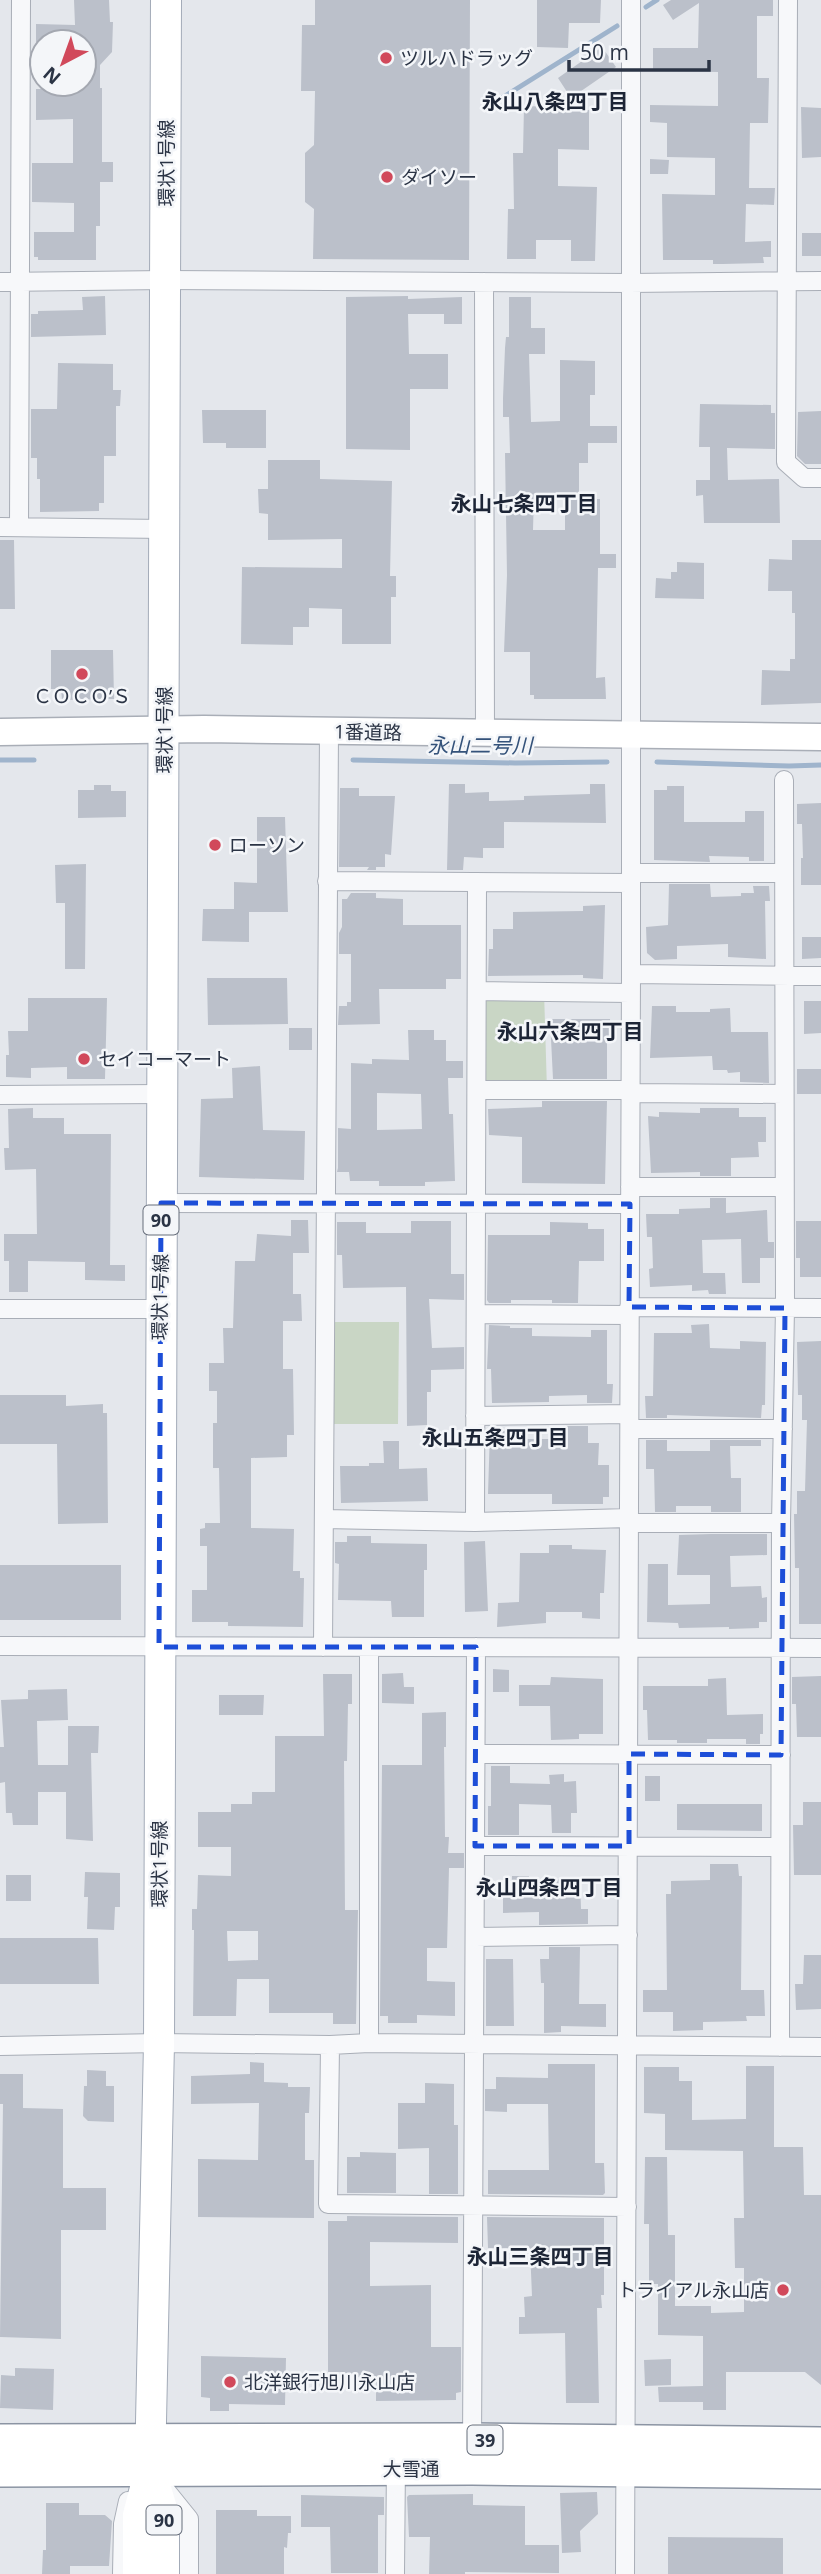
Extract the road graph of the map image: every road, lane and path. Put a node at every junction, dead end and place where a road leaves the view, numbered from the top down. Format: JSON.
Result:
{"nodes":[{"id":1,"x":21,"y":0,"type":"edge"},
{"id":2,"x":166,"y":0,"type":"edge"},
{"id":3,"x":631,"y":0,"type":"edge"},
{"id":4,"x":788,"y":0,"type":"edge"},
{"id":5,"x":165,"y":279,"type":"junction"},
{"id":6,"x":788,"y":281,"type":"junction"},
{"id":7,"x":821,"y":281,"type":"edge"},
{"id":8,"x":0,"y":282,"type":"edge"},
{"id":9,"x":19,"y":282,"type":"junction"},
{"id":10,"x":484,"y":282,"type":"junction"},
{"id":11,"x":630,"y":283,"type":"junction"},
{"id":12,"x":821,"y":478,"type":"edge"},
{"id":13,"x":0,"y":527,"type":"edge"},
{"id":14,"x":19,"y":527,"type":"junction"},
{"id":15,"x":165,"y":529,"type":"junction"},
{"id":16,"x":164,"y":729,"type":"junction"},
{"id":17,"x":0,"y":732,"type":"edge"},
{"id":18,"x":329,"y":732,"type":"junction"},
{"id":19,"x":485,"y":734,"type":"junction"},
{"id":20,"x":630,"y":736,"type":"junction"},
{"id":21,"x":821,"y":737,"type":"edge"},
{"id":22,"x":784,"y":780,"type":"dead end"},
{"id":23,"x":784,"y":873,"type":"junction"},
{"id":24,"x":631,"y":878,"type":"junction"},
{"id":25,"x":327,"y":881,"type":"junction"},
{"id":26,"x":477,"y":883,"type":"junction"},
{"id":27,"x":783,"y":976,"type":"junction"},
{"id":28,"x":821,"y":976,"type":"edge"},
{"id":29,"x":631,"y":984,"type":"junction"},
{"id":30,"x":477,"y":991,"type":"junction"},
{"id":31,"x":477,"y":1090,"type":"junction"},
{"id":32,"x":630,"y":1091,"type":"junction"},
{"id":33,"x":163,"y":1094,"type":"junction"},
{"id":34,"x":783,"y":1094,"type":"junction"},
{"id":35,"x":0,"y":1095,"type":"edge"},
{"id":36,"x":784,"y":1187,"type":"junction"},
{"id":37,"x":630,"y":1195,"type":"junction"},
{"id":38,"x":162,"y":1203,"type":"junction"},
{"id":39,"x":325,"y":1203,"type":"junction"},
{"id":40,"x":475,"y":1205,"type":"junction"},
{"id":41,"x":785,"y":1308,"type":"junction"},
{"id":42,"x":821,"y":1308,"type":"edge"},
{"id":43,"x":0,"y":1309,"type":"edge"},
{"id":44,"x":160,"y":1309,"type":"junction"},
{"id":45,"x":629,"y":1311,"type":"junction"},
{"id":46,"x":476,"y":1314,"type":"junction"},
{"id":47,"x":475,"y":1416,"type":"junction"},
{"id":48,"x":629,"y":1421,"type":"junction"},
{"id":49,"x":783,"y":1429,"type":"junction"},
{"id":50,"x":324,"y":1519,"type":"junction"},
{"id":51,"x":629,"y":1521,"type":"junction"},
{"id":52,"x":475,"y":1522,"type":"junction"},
{"id":53,"x":781,"y":1523,"type":"junction"},
{"id":54,"x":0,"y":1646,"type":"edge"},
{"id":55,"x":159,"y":1647,"type":"junction"},
{"id":56,"x":323,"y":1647,"type":"junction"},
{"id":57,"x":369,"y":1647,"type":"junction"},
{"id":58,"x":476,"y":1647,"type":"junction"},
{"id":59,"x":628,"y":1648,"type":"junction"},
{"id":60,"x":782,"y":1648,"type":"junction"},
{"id":61,"x":821,"y":1648,"type":"edge"},
{"id":62,"x":476,"y":1754,"type":"junction"},
{"id":63,"x":629,"y":1754,"type":"junction"},
{"id":64,"x":780,"y":1755,"type":"junction"},
{"id":65,"x":475,"y":1846,"type":"junction"},
{"id":66,"x":629,"y":1846,"type":"junction"},
{"id":67,"x":780,"y":1847,"type":"junction"},
{"id":68,"x":628,"y":1935,"type":"junction"},
{"id":69,"x":475,"y":1937,"type":"junction"},
{"id":70,"x":159,"y":2043,"type":"junction"},
{"id":71,"x":369,"y":2043,"type":"junction"},
{"id":72,"x":330,"y":2045,"type":"junction"},
{"id":73,"x":475,"y":2045,"type":"junction"},
{"id":74,"x":0,"y":2046,"type":"edge"},
{"id":75,"x":627,"y":2046,"type":"junction"},
{"id":76,"x":780,"y":2047,"type":"junction"},
{"id":77,"x":821,"y":2047,"type":"edge"},
{"id":78,"x":472,"y":2207,"type":"junction"},
{"id":79,"x":627,"y":2207,"type":"junction"},
{"id":80,"x":0,"y":2441,"type":"edge"},
{"id":81,"x":821,"y":2444,"type":"edge"},
{"id":82,"x":150,"y":2454,"type":"junction"},
{"id":83,"x":396,"y":2454,"type":"junction"},
{"id":84,"x":472,"y":2454,"type":"junction"},
{"id":85,"x":626,"y":2456,"type":"junction"},
{"id":86,"x":0,"y":2470,"type":"edge"},
{"id":87,"x":821,"y":2472,"type":"edge"},
{"id":88,"x":122,"y":2574,"type":"edge"},
{"id":89,"x":138,"y":2574,"type":"edge"},
{"id":90,"x":164,"y":2574,"type":"edge"},
{"id":91,"x":189,"y":2574,"type":"edge"},
{"id":92,"x":395,"y":2574,"type":"edge"},
{"id":93,"x":625,"y":2574,"type":"edge"}],
"edges":[{"from":1,"to":9,"type":"street"},
{"from":2,"to":5,"type":"main road","name":"環状1号線","number":"90"},
{"from":3,"to":11,"type":"street"},
{"from":4,"to":6,"type":"street"},
{"from":5,"to":9,"type":"street"},
{"from":5,"to":10,"type":"street"},
{"from":5,"to":15,"type":"main road","name":"環状1号線","number":"90"},
{"from":6,"to":7,"type":"street"},
{"from":6,"to":11,"type":"street"},
{"from":6,"to":12,"type":"street"},
{"from":8,"to":9,"type":"street"},
{"from":9,"to":14,"type":"street"},
{"from":10,"to":11,"type":"street"},
{"from":10,"to":19,"type":"street"},
{"from":11,"to":20,"type":"street"},
{"from":13,"to":14,"type":"street"},
{"from":14,"to":15,"type":"street"},
{"from":15,"to":16,"type":"main road","name":"環状1号線","number":"90"},
{"from":16,"to":17,"type":"street","name":"1番道路"},
{"from":16,"to":18,"type":"street","name":"1番道路"},
{"from":16,"to":33,"type":"main road","name":"環状1号線","number":"90"},
{"from":18,"to":19,"type":"street","name":"1番道路"},
{"from":18,"to":25,"type":"street"},
{"from":19,"to":20,"type":"street","name":"1番道路"},
{"from":20,"to":21,"type":"street","name":"1番道路"},
{"from":20,"to":24,"type":"street"},
{"from":22,"to":23,"type":"street"},
{"from":23,"to":24,"type":"street"},
{"from":23,"to":27,"type":"street"},
{"from":24,"to":26,"type":"street"},
{"from":24,"to":29,"type":"street"},
{"from":25,"to":26,"type":"street"},
{"from":25,"to":39,"type":"street"},
{"from":26,"to":30,"type":"street"},
{"from":27,"to":28,"type":"street"},
{"from":27,"to":29,"type":"street"},
{"from":27,"to":34,"type":"street"},
{"from":29,"to":30,"type":"street"},
{"from":29,"to":32,"type":"street"},
{"from":30,"to":31,"type":"street"},
{"from":31,"to":32,"type":"street"},
{"from":31,"to":40,"type":"street"},
{"from":32,"to":34,"type":"street"},
{"from":32,"to":37,"type":"street"},
{"from":33,"to":35,"type":"street"},
{"from":33,"to":38,"type":"main road","name":"環状1号線","number":"90"},
{"from":34,"to":36,"type":"street"},
{"from":36,"to":37,"type":"street"},
{"from":36,"to":41,"type":"street"},
{"from":37,"to":40,"type":"street"},
{"from":37,"to":45,"type":"street"},
{"from":38,"to":39,"type":"street"},
{"from":38,"to":44,"type":"main road","name":"環状1号線","number":"90"},
{"from":39,"to":40,"type":"street"},
{"from":39,"to":50,"type":"street"},
{"from":40,"to":46,"type":"street"},
{"from":41,"to":42,"type":"street"},
{"from":41,"to":45,"type":"street"},
{"from":41,"to":49,"type":"street"},
{"from":43,"to":44,"type":"street"},
{"from":44,"to":55,"type":"main road","name":"環状1号線","number":"90"},
{"from":45,"to":46,"type":"street"},
{"from":45,"to":48,"type":"street"},
{"from":46,"to":47,"type":"street"},
{"from":47,"to":48,"type":"street"},
{"from":47,"to":52,"type":"street"},
{"from":48,"to":49,"type":"street"},
{"from":48,"to":51,"type":"street"},
{"from":49,"to":53,"type":"street"},
{"from":50,"to":52,"type":"street"},
{"from":50,"to":56,"type":"street"},
{"from":51,"to":52,"type":"street"},
{"from":51,"to":53,"type":"street"},
{"from":51,"to":59,"type":"street"},
{"from":53,"to":60,"type":"street"},
{"from":54,"to":55,"type":"street"},
{"from":55,"to":56,"type":"street"},
{"from":55,"to":70,"type":"main road","name":"環状1号線","number":"90"},
{"from":56,"to":57,"type":"street"},
{"from":57,"to":58,"type":"street"},
{"from":57,"to":71,"type":"street"},
{"from":58,"to":59,"type":"street"},
{"from":58,"to":62,"type":"street"},
{"from":59,"to":60,"type":"street"},
{"from":59,"to":63,"type":"street"},
{"from":60,"to":61,"type":"street"},
{"from":60,"to":64,"type":"street"},
{"from":62,"to":63,"type":"street"},
{"from":62,"to":65,"type":"street"},
{"from":63,"to":64,"type":"street"},
{"from":63,"to":66,"type":"street"},
{"from":64,"to":67,"type":"street"},
{"from":65,"to":66,"type":"street"},
{"from":65,"to":69,"type":"street"},
{"from":66,"to":67,"type":"street"},
{"from":66,"to":68,"type":"street"},
{"from":67,"to":76,"type":"street"},
{"from":68,"to":69,"type":"street"},
{"from":68,"to":75,"type":"street"},
{"from":69,"to":73,"type":"street"},
{"from":70,"to":72,"type":"street"},
{"from":70,"to":74,"type":"street"},
{"from":70,"to":82,"type":"main road","name":"環状1号線","number":"90"},
{"from":71,"to":72,"type":"street"},
{"from":71,"to":73,"type":"street"},
{"from":72,"to":78,"type":"street"},
{"from":73,"to":75,"type":"street"},
{"from":73,"to":78,"type":"street"},
{"from":75,"to":76,"type":"street"},
{"from":75,"to":79,"type":"street"},
{"from":76,"to":77,"type":"street"},
{"from":78,"to":79,"type":"street"},
{"from":78,"to":84,"type":"street"},
{"from":79,"to":85,"type":"street"},
{"from":80,"to":82,"type":"highway","name":"大雪通","number":"39"},
{"from":81,"to":85,"type":"highway","name":"大雪通","number":"39"},
{"from":82,"to":83,"type":"highway","name":"大雪通","number":"39"},
{"from":82,"to":86,"type":"highway","name":"大雪通","number":"39"},
{"from":82,"to":88,"type":"street"},
{"from":82,"to":89,"type":"main road","name":"環状1号線","number":"90"},
{"from":82,"to":90,"type":"main road","name":"環状1号線","number":"90"},
{"from":82,"to":91,"type":"street"},
{"from":83,"to":84,"type":"highway","name":"大雪通","number":"39"},
{"from":83,"to":92,"type":"street"},
{"from":84,"to":85,"type":"highway","name":"大雪通","number":"39"},
{"from":85,"to":87,"type":"highway","name":"大雪通","number":"39"},
{"from":85,"to":93,"type":"street"}]}
